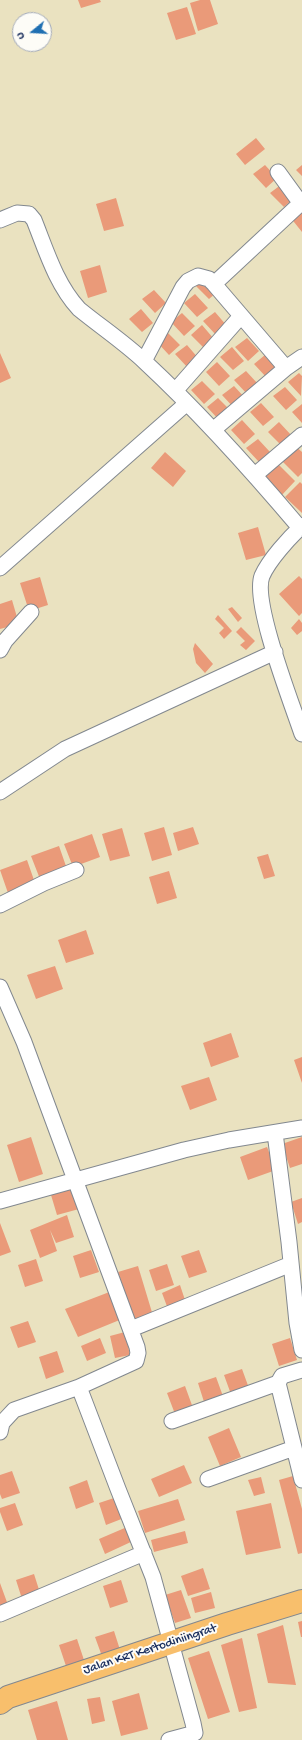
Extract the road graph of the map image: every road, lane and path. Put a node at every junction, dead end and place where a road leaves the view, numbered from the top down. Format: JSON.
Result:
{"nodes":[{"id":1,"x":278,"y":172,"type":"dead end"},
{"id":2,"x":302,"y":203,"type":"edge"},
{"id":3,"x":0,"y":220,"type":"edge"},
{"id":4,"x":214,"y":284,"type":"junction"},
{"id":5,"x":241,"y":316,"type":"junction"},
{"id":6,"x":302,"y":357,"type":"edge"},
{"id":7,"x":144,"y":361,"type":"junction"},
{"id":8,"x":286,"y":368,"type":"junction"},
{"id":9,"x":174,"y":391,"type":"junction"},
{"id":10,"x":187,"y":403,"type":"junction"},
{"id":11,"x":213,"y":430,"type":"junction"},
{"id":12,"x":302,"y":435,"type":"edge"},
{"id":13,"x":255,"y":475,"type":"junction"},
{"id":14,"x":301,"y":527,"type":"edge"},
{"id":15,"x":0,"y":568,"type":"edge"},
{"id":16,"x":30,"y":612,"type":"dead end"},
{"id":17,"x":0,"y":650,"type":"edge"},
{"id":18,"x":274,"y":652,"type":"junction"},
{"id":19,"x":302,"y":734,"type":"edge"},
{"id":20,"x":0,"y":792,"type":"edge"},
{"id":21,"x":76,"y":870,"type":"dead end"},
{"id":22,"x":0,"y":905,"type":"edge"},
{"id":23,"x":0,"y":986,"type":"edge"},
{"id":24,"x":302,"y":1128,"type":"edge"},
{"id":25,"x":275,"y":1133,"type":"junction"},
{"id":26,"x":75,"y":1180,"type":"junction"},
{"id":27,"x":0,"y":1201,"type":"edge"},
{"id":28,"x":291,"y":1264,"type":"junction"},
{"id":29,"x":131,"y":1329,"type":"junction"},
{"id":30,"x":302,"y":1350,"type":"edge"},
{"id":31,"x":302,"y":1370,"type":"edge"},
{"id":32,"x":278,"y":1383,"type":"junction"},
{"id":33,"x":79,"y":1386,"type":"junction"},
{"id":34,"x":172,"y":1421,"type":"dead end"},
{"id":35,"x":0,"y":1432,"type":"edge"},
{"id":36,"x":294,"y":1448,"type":"junction"},
{"id":37,"x":208,"y":1479,"type":"dead end"},
{"id":38,"x":302,"y":1480,"type":"edge"},
{"id":39,"x":144,"y":1553,"type":"junction"},
{"id":40,"x":302,"y":1601,"type":"edge"},
{"id":41,"x":0,"y":1614,"type":"edge"},
{"id":42,"x":170,"y":1644,"type":"junction"},
{"id":43,"x":0,"y":1703,"type":"edge"},
{"id":44,"x":196,"y":1736,"type":"edge"},
{"id":45,"x":168,"y":1740,"type":"edge"}],
"edges":[{"from":1,"to":2,"type":"street"},
{"from":2,"to":4,"type":"street"},
{"from":3,"to":7,"type":"street"},
{"from":4,"to":5,"type":"street"},
{"from":4,"to":7,"type":"street"},
{"from":5,"to":8,"type":"street"},
{"from":5,"to":9,"type":"street"},
{"from":6,"to":8,"type":"street"},
{"from":7,"to":9,"type":"street"},
{"from":8,"to":11,"type":"street"},
{"from":9,"to":10,"type":"street"},
{"from":10,"to":11,"type":"street"},
{"from":10,"to":15,"type":"street"},
{"from":11,"to":13,"type":"street"},
{"from":12,"to":13,"type":"street"},
{"from":13,"to":14,"type":"street"},
{"from":14,"to":18,"type":"street"},
{"from":16,"to":17,"type":"street"},
{"from":18,"to":19,"type":"street"},
{"from":18,"to":20,"type":"street"},
{"from":21,"to":22,"type":"street"},
{"from":23,"to":26,"type":"street"},
{"from":24,"to":25,"type":"street"},
{"from":25,"to":26,"type":"street"},
{"from":25,"to":28,"type":"street"},
{"from":26,"to":27,"type":"street"},
{"from":26,"to":29,"type":"street"},
{"from":28,"to":29,"type":"street"},
{"from":28,"to":30,"type":"street"},
{"from":29,"to":33,"type":"street"},
{"from":31,"to":32,"type":"street"},
{"from":32,"to":34,"type":"street"},
{"from":32,"to":36,"type":"street"},
{"from":33,"to":35,"type":"street"},
{"from":33,"to":39,"type":"street"},
{"from":36,"to":37,"type":"street"},
{"from":36,"to":38,"type":"street"},
{"from":39,"to":41,"type":"street"},
{"from":39,"to":42,"type":"street"},
{"from":40,"to":42,"type":"main road","name":"Jalan KRT Kertodiniingrat"},
{"from":42,"to":43,"type":"main road","name":"Jalan KRT Kertodiniingrat"},
{"from":42,"to":44,"type":"street"},
{"from":44,"to":45,"type":"street"}]}
